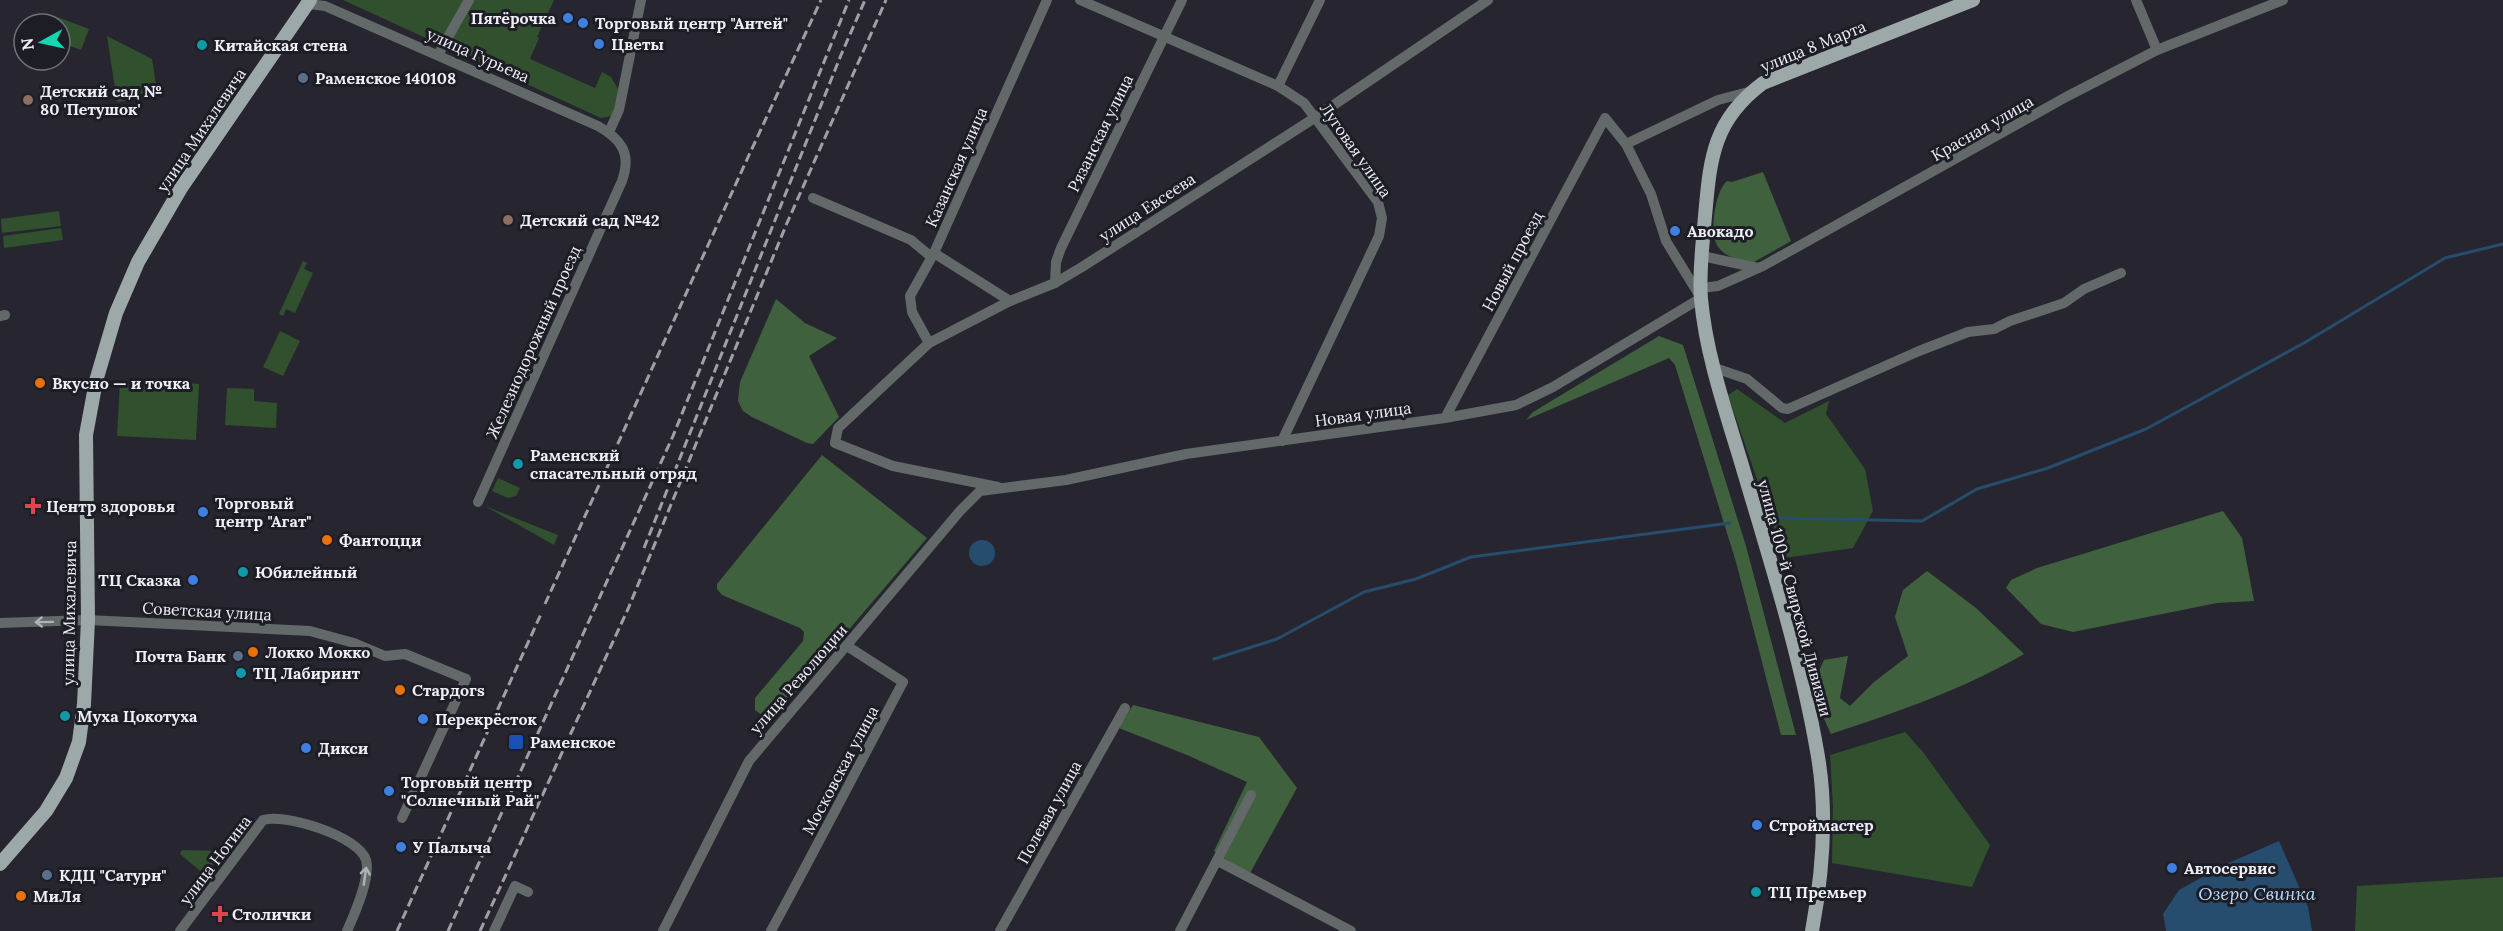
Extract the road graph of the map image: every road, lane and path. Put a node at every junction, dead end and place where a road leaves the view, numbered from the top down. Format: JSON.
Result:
{"nodes":[{"id":1,"x":469,"y":0,"type":"edge"},
{"id":2,"x":641,"y":0,"type":"edge"},
{"id":3,"x":1047,"y":0,"type":"edge"},
{"id":4,"x":1080,"y":0,"type":"edge"},
{"id":5,"x":1182,"y":0,"type":"edge"},
{"id":6,"x":1320,"y":0,"type":"edge"},
{"id":7,"x":1488,"y":0,"type":"edge"},
{"id":8,"x":1973,"y":0,"type":"edge"},
{"id":9,"x":2136,"y":0,"type":"edge"},
{"id":10,"x":2283,"y":0,"type":"edge"},
{"id":11,"x":306,"y":1,"type":"edge"},
{"id":12,"x":1164,"y":36,"type":"junction"},
{"id":13,"x":2157,"y":50,"type":"junction"},
{"id":14,"x":438,"y":55,"type":"junction"},
{"id":15,"x":1278,"y":86,"type":"junction"},
{"id":16,"x":1752,"y":91,"type":"junction"},
{"id":17,"x":1316,"y":117,"type":"junction"},
{"id":18,"x":609,"y":132,"type":"junction"},
{"id":19,"x":1626,"y":144,"type":"junction"},
{"id":20,"x":813,"y":198,"type":"dead end"},
{"id":21,"x":934,"y":254,"type":"junction"},
{"id":22,"x":1702,"y":256,"type":"junction"},
{"id":23,"x":1758,"y":268,"type":"junction"},
{"id":24,"x":2121,"y":273,"type":"dead end"},
{"id":25,"x":1054,"y":283,"type":"junction"},
{"id":26,"x":1701,"y":288,"type":"junction"},
{"id":27,"x":1010,"y":301,"type":"junction"},
{"id":28,"x":929,"y":343,"type":"junction"},
{"id":29,"x":1715,"y":368,"type":"junction"},
{"id":30,"x":1445,"y":418,"type":"junction"},
{"id":31,"x":1282,"y":441,"type":"junction"},
{"id":32,"x":1004,"y":488,"type":"junction"},
{"id":33,"x":478,"y":502,"type":"dead end"},
{"id":34,"x":88,"y":620,"type":"junction"},
{"id":35,"x":0,"y":623,"type":"edge"},
{"id":36,"x":847,"y":646,"type":"junction"},
{"id":37,"x":1125,"y":708,"type":"dead end"},
{"id":38,"x":1251,"y":795,"type":"dead end"},
{"id":39,"x":402,"y":818,"type":"dead end"},
{"id":40,"x":1218,"y":861,"type":"junction"},
{"id":41,"x":0,"y":864,"type":"edge"},
{"id":42,"x":528,"y":892,"type":"dead end"},
{"id":43,"x":180,"y":931,"type":"edge"},
{"id":44,"x":347,"y":931,"type":"edge"},
{"id":45,"x":494,"y":931,"type":"edge"},
{"id":46,"x":663,"y":931,"type":"edge"},
{"id":47,"x":771,"y":931,"type":"edge"},
{"id":48,"x":1000,"y":931,"type":"edge"},
{"id":49,"x":1180,"y":931,"type":"edge"},
{"id":50,"x":1351,"y":931,"type":"edge"},
{"id":51,"x":1812,"y":931,"type":"edge"}],
"edges":[{"from":1,"to":14,"type":"street"},
{"from":2,"to":18,"type":"street"},
{"from":3,"to":21,"type":"street","name":"Казанская улица"},
{"from":4,"to":12,"type":"street","name":"Луговая улица"},
{"from":5,"to":12,"type":"street","name":"Рязанская улица"},
{"from":6,"to":15,"type":"street"},
{"from":7,"to":17,"type":"street","name":"улица Евсеева"},
{"from":8,"to":16,"type":"main road","name":"улица 8 Марта"},
{"from":9,"to":13,"type":"street"},
{"from":10,"to":13,"type":"street","name":"Красная улица"},
{"from":11,"to":14,"type":"street","name":"улица Гурьева"},
{"from":11,"to":34,"type":"main road","name":"улица Михалевича"},
{"from":12,"to":15,"type":"street","name":"Луговая улица"},
{"from":12,"to":25,"type":"street","name":"Рязанская улица"},
{"from":13,"to":23,"type":"street","name":"Красная улица"},
{"from":14,"to":18,"type":"street","name":"улица Гурьева"},
{"from":15,"to":17,"type":"street","name":"Луговая улица"},
{"from":16,"to":19,"type":"street"},
{"from":16,"to":22,"type":"main road","name":"улица 8 Марта"},
{"from":17,"to":25,"type":"street","name":"улица Евсеева"},
{"from":17,"to":31,"type":"street","name":"Луговая улица"},
{"from":18,"to":33,"type":"street","name":"Железнодорожный проезд"},
{"from":19,"to":26,"type":"street"},
{"from":19,"to":30,"type":"street","name":"Новый проезд"},
{"from":20,"to":21,"type":"street"},
{"from":21,"to":27,"type":"street"},
{"from":21,"to":28,"type":"street","name":"Казанская улица"},
{"from":22,"to":23,"type":"street"},
{"from":22,"to":26,"type":"main road","name":"улица 8 Марта"},
{"from":23,"to":26,"type":"street","name":"Красная улица"},
{"from":24,"to":29,"type":"street"},
{"from":25,"to":27,"type":"street","name":"улица Евсеева"},
{"from":26,"to":29,"type":"main road","name":"улица 100-й Свирской Дивизии"},
{"from":26,"to":30,"type":"street","name":"Новая улица"},
{"from":27,"to":28,"type":"street","name":"улица Евсеева"},
{"from":28,"to":32,"type":"street","name":"улица Евсеева"},
{"from":29,"to":51,"type":"main road","name":"улица 100-й Свирской Дивизии"},
{"from":30,"to":31,"type":"street","name":"Новая улица"},
{"from":31,"to":32,"type":"street","name":"Новая улица"},
{"from":32,"to":36,"type":"street","name":"улица Революции"},
{"from":34,"to":35,"type":"street","name":"Советская улица","one_way":true},
{"from":34,"to":39,"type":"street","name":"Советская улица"},
{"from":34,"to":41,"type":"main road","name":"улица Михалевича"},
{"from":36,"to":46,"type":"street","name":"улица Революции"},
{"from":36,"to":47,"type":"street","name":"Московская улица"},
{"from":37,"to":48,"type":"street","name":"Полевая улица"},
{"from":38,"to":40,"type":"street"},
{"from":40,"to":49,"type":"street"},
{"from":40,"to":50,"type":"street"},
{"from":42,"to":45,"type":"street"},
{"from":44,"to":43,"type":"street","name":"улица Ногина","one_way":true}]}
